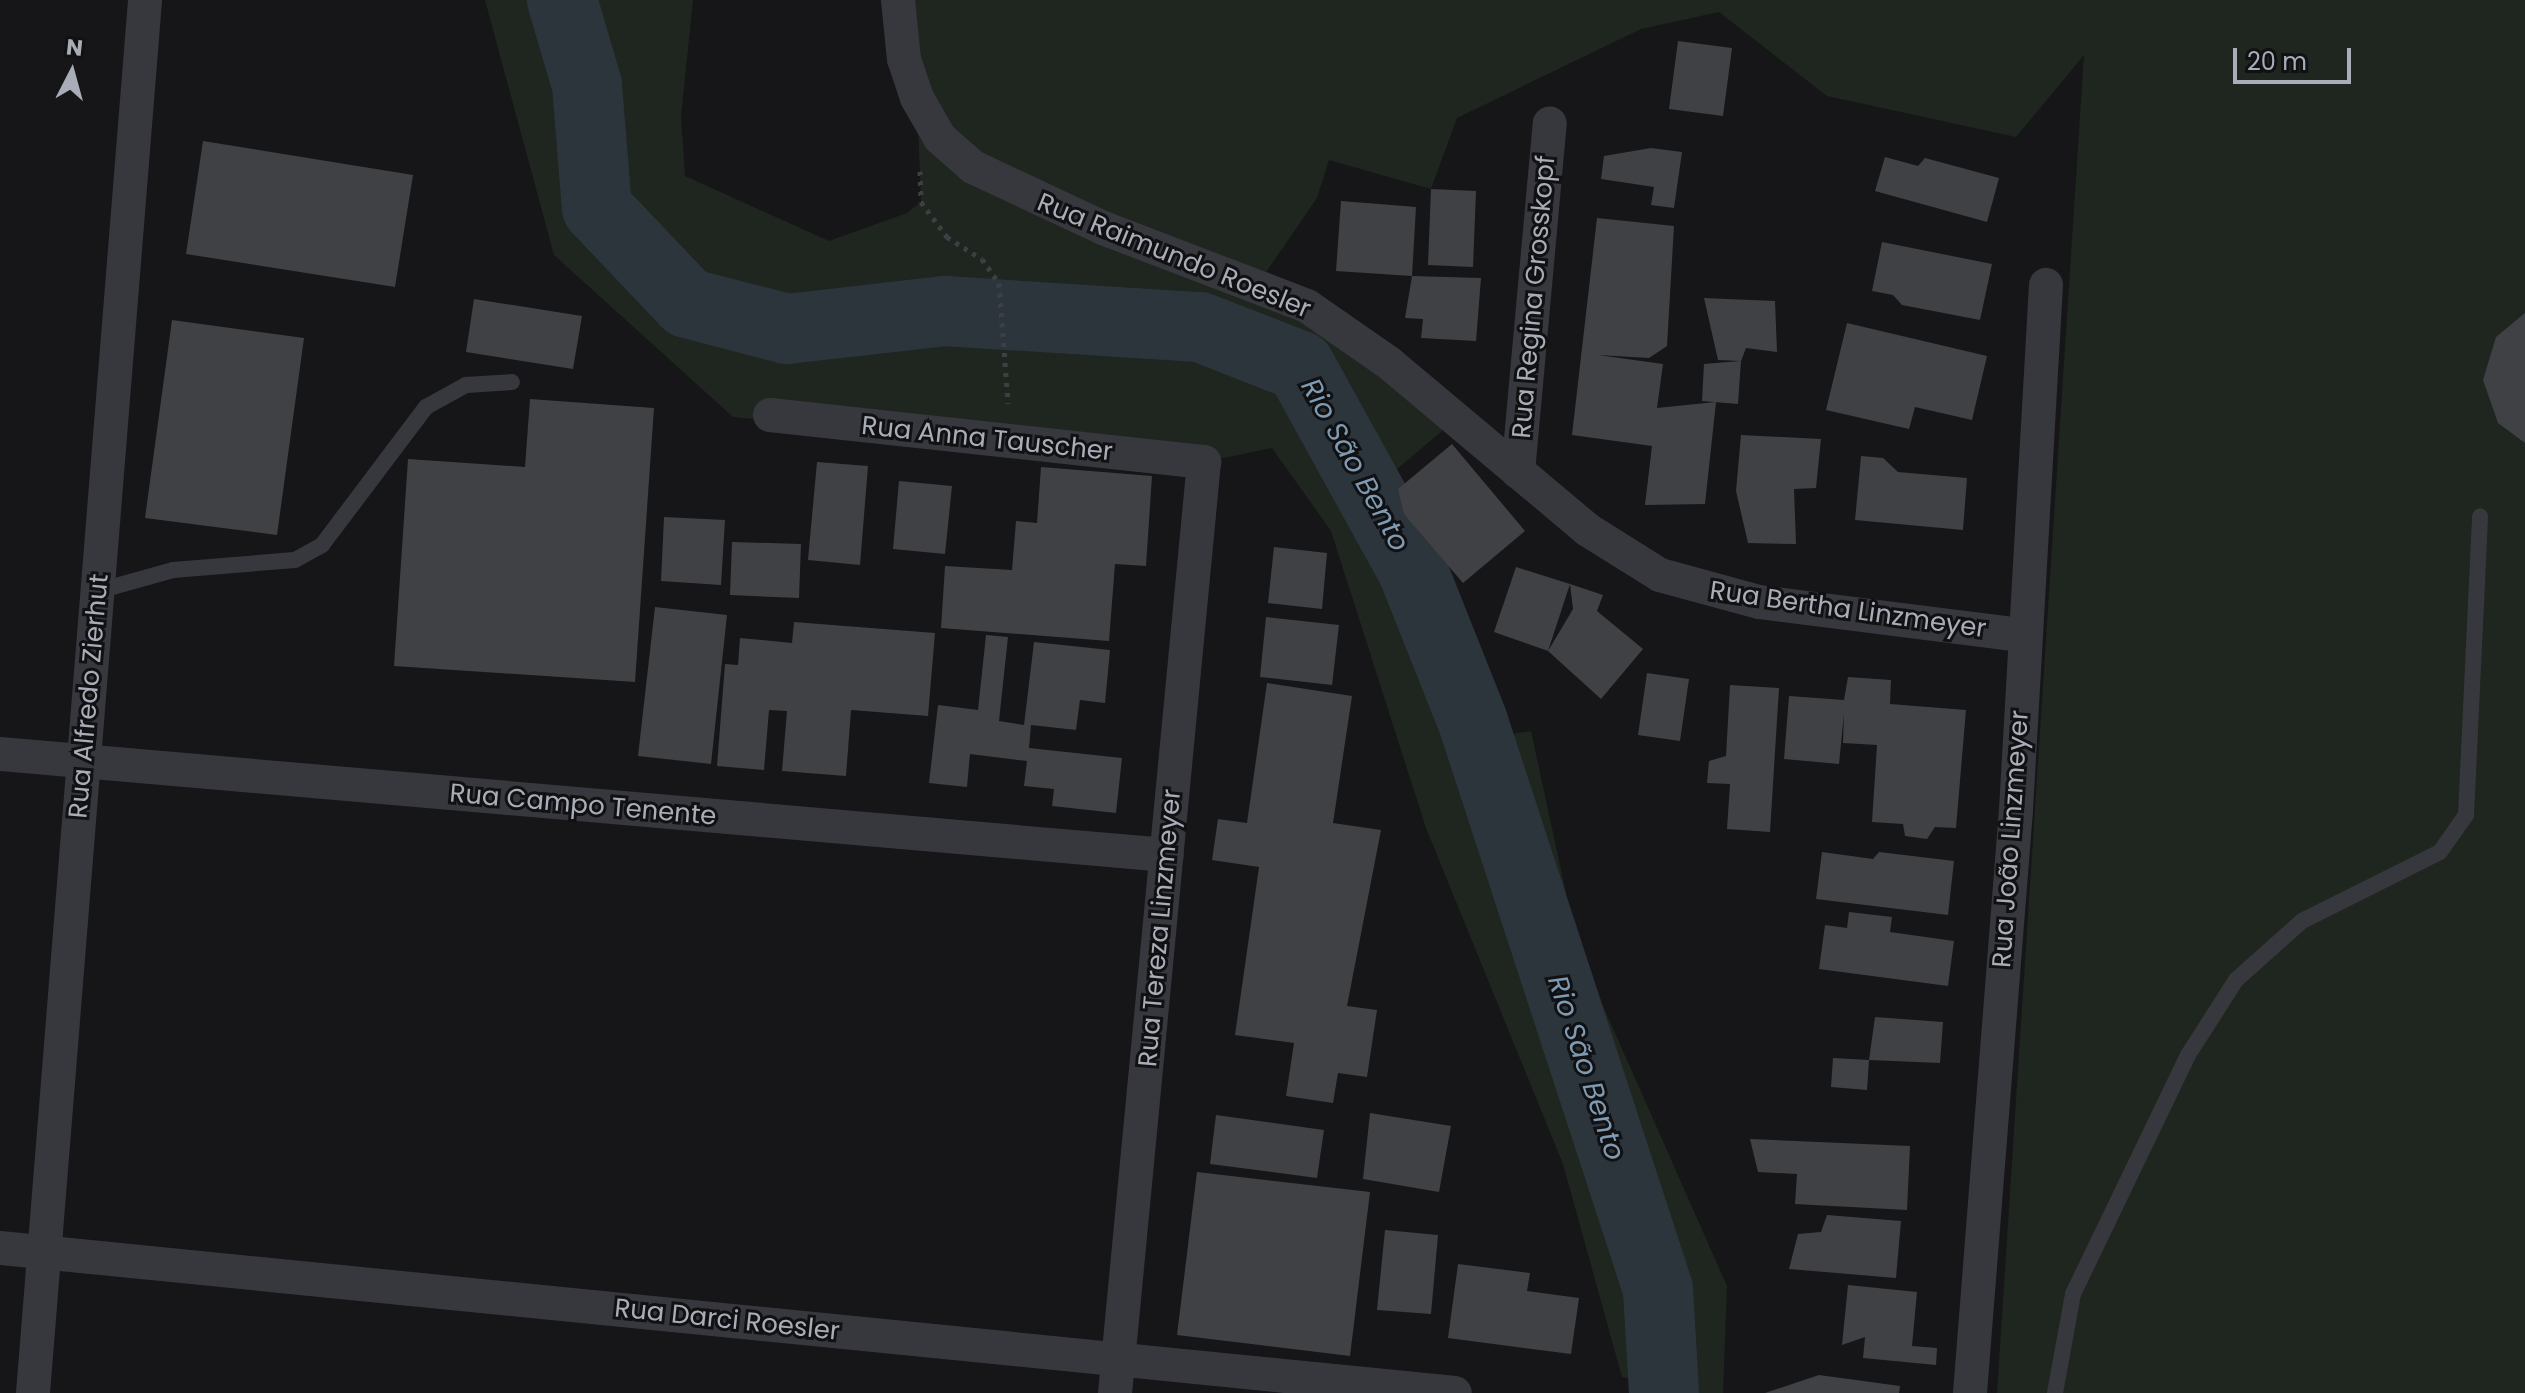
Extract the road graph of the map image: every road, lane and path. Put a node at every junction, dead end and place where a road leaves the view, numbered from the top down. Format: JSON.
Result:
{"nodes":[{"id":1,"x":145,"y":0,"type":"edge"},
{"id":2,"x":898,"y":0,"type":"edge"},
{"id":3,"x":1550,"y":123,"type":"dead end"},
{"id":4,"x":919,"y":158,"type":"dead end"},
{"id":5,"x":2046,"y":285,"type":"dead end"},
{"id":6,"x":1006,"y":366,"type":"dead end"},
{"id":7,"x":512,"y":382,"type":"dead end"},
{"id":8,"x":770,"y":415,"type":"dead end"},
{"id":9,"x":1204,"y":462,"type":"joint"},
{"id":10,"x":1518,"y":472,"type":"junction"},
{"id":11,"x":2480,"y":516,"type":"dead end"},
{"id":12,"x":98,"y":591,"type":"junction"},
{"id":13,"x":2022,"y":635,"type":"junction"},
{"id":14,"x":0,"y":754,"type":"edge"},
{"id":15,"x":84,"y":761,"type":"junction"},
{"id":16,"x":1167,"y":855,"type":"junction"},
{"id":17,"x":0,"y":1248,"type":"edge"},
{"id":18,"x":42,"y":1252,"type":"junction"},
{"id":19,"x":1118,"y":1359,"type":"junction"},
{"id":20,"x":33,"y":1393,"type":"edge"},
{"id":21,"x":1115,"y":1393,"type":"edge"},
{"id":22,"x":1455,"y":1393,"type":"edge"},
{"id":23,"x":1970,"y":1393,"type":"edge"},
{"id":24,"x":2055,"y":1393,"type":"edge"}],
"edges":[{"from":1,"to":12,"type":"street","name":"Rua Alfredo Zierhut"},
{"from":2,"to":10,"type":"street","name":"Rua Raimundo Roesler"},
{"from":3,"to":10,"type":"street","name":"Rua Regina Grosskopf"},
{"from":4,"to":6,"type":"path"},
{"from":5,"to":13,"type":"street","name":"Rua João Linzmeyer"},
{"from":7,"to":12,"type":"lane"},
{"from":8,"to":9,"type":"street","name":"Rua Anna Tauscher"},
{"from":9,"to":16,"type":"street","name":"Rua Tereza Linzmeyer"},
{"from":10,"to":13,"type":"street","name":"Rua Bertha Linzmeyer"},
{"from":11,"to":24,"type":"lane"},
{"from":12,"to":15,"type":"street","name":"Rua Alfredo Zierhut"},
{"from":13,"to":23,"type":"street","name":"Rua João Linzmeyer"},
{"from":14,"to":15,"type":"street","name":"Rua Campo Tenente"},
{"from":15,"to":16,"type":"street","name":"Rua Campo Tenente"},
{"from":15,"to":18,"type":"street","name":"Rua Alfredo Zierhut"},
{"from":16,"to":19,"type":"street","name":"Rua Tereza Linzmeyer"},
{"from":17,"to":18,"type":"street","name":"Rua Darci Roesler"},
{"from":18,"to":19,"type":"street","name":"Rua Darci Roesler"},
{"from":18,"to":20,"type":"street","name":"Rua Alfredo Zierhut"},
{"from":19,"to":21,"type":"street","name":"Rua Tereza Linzmeyer"},
{"from":19,"to":22,"type":"street","name":"Rua Darci Roesler"}]}
